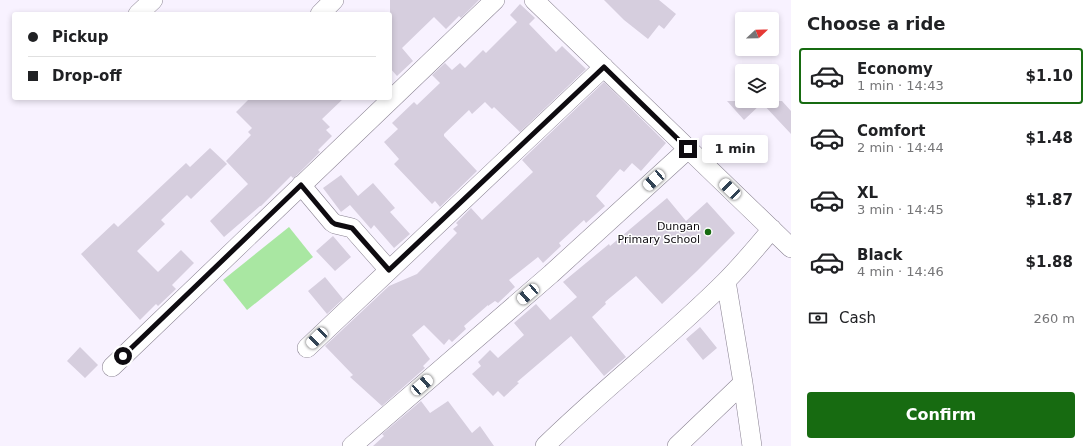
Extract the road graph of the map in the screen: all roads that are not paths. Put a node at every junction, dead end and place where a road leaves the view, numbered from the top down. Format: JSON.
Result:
{"nodes":[{"id":1,"x":154,"y":0,"type":"edge"},
{"id":2,"x":334,"y":0,"type":"edge"},
{"id":3,"x":495,"y":0,"type":"edge"},
{"id":4,"x":534,"y":0,"type":"edge"},
{"id":5,"x":140,"y":12,"type":"edge"},
{"id":6,"x":322,"y":12,"type":"edge"},
{"id":7,"x":604,"y":67,"type":"junction"},
{"id":8,"x":392,"y":98,"type":"edge"},
{"id":9,"x":390,"y":100,"type":"edge"},
{"id":10,"x":688,"y":149,"type":"junction"},
{"id":11,"x":301,"y":185,"type":"junction"},
{"id":12,"x":772,"y":229,"type":"junction"},
{"id":13,"x":791,"y":248,"type":"edge"},
{"id":14,"x":389,"y":270,"type":"junction"},
{"id":15,"x":726,"y":281,"type":"junction"},
{"id":16,"x":307,"y":348,"type":"dead end"},
{"id":17,"x":112,"y":367,"type":"dead end"},
{"id":18,"x":743,"y":383,"type":"junction"},
{"id":19,"x":352,"y":446,"type":"edge"},
{"id":20,"x":544,"y":446,"type":"edge"},
{"id":21,"x":677,"y":446,"type":"edge"},
{"id":22,"x":752,"y":446,"type":"edge"}],
"edges":[{"from":1,"to":5,"type":"street"},
{"from":2,"to":6,"type":"street"},
{"from":3,"to":8,"type":"street"},
{"from":4,"to":7,"type":"street"},
{"from":7,"to":10,"type":"street"},
{"from":7,"to":14,"type":"street"},
{"from":9,"to":11,"type":"street"},
{"from":10,"to":12,"type":"street"},
{"from":10,"to":19,"type":"street"},
{"from":11,"to":14,"type":"street"},
{"from":11,"to":17,"type":"street"},
{"from":12,"to":13,"type":"street"},
{"from":12,"to":15,"type":"street"},
{"from":14,"to":16,"type":"street"},
{"from":15,"to":18,"type":"street"},
{"from":15,"to":20,"type":"street"},
{"from":18,"to":21,"type":"street"},
{"from":18,"to":22,"type":"street"}]}
